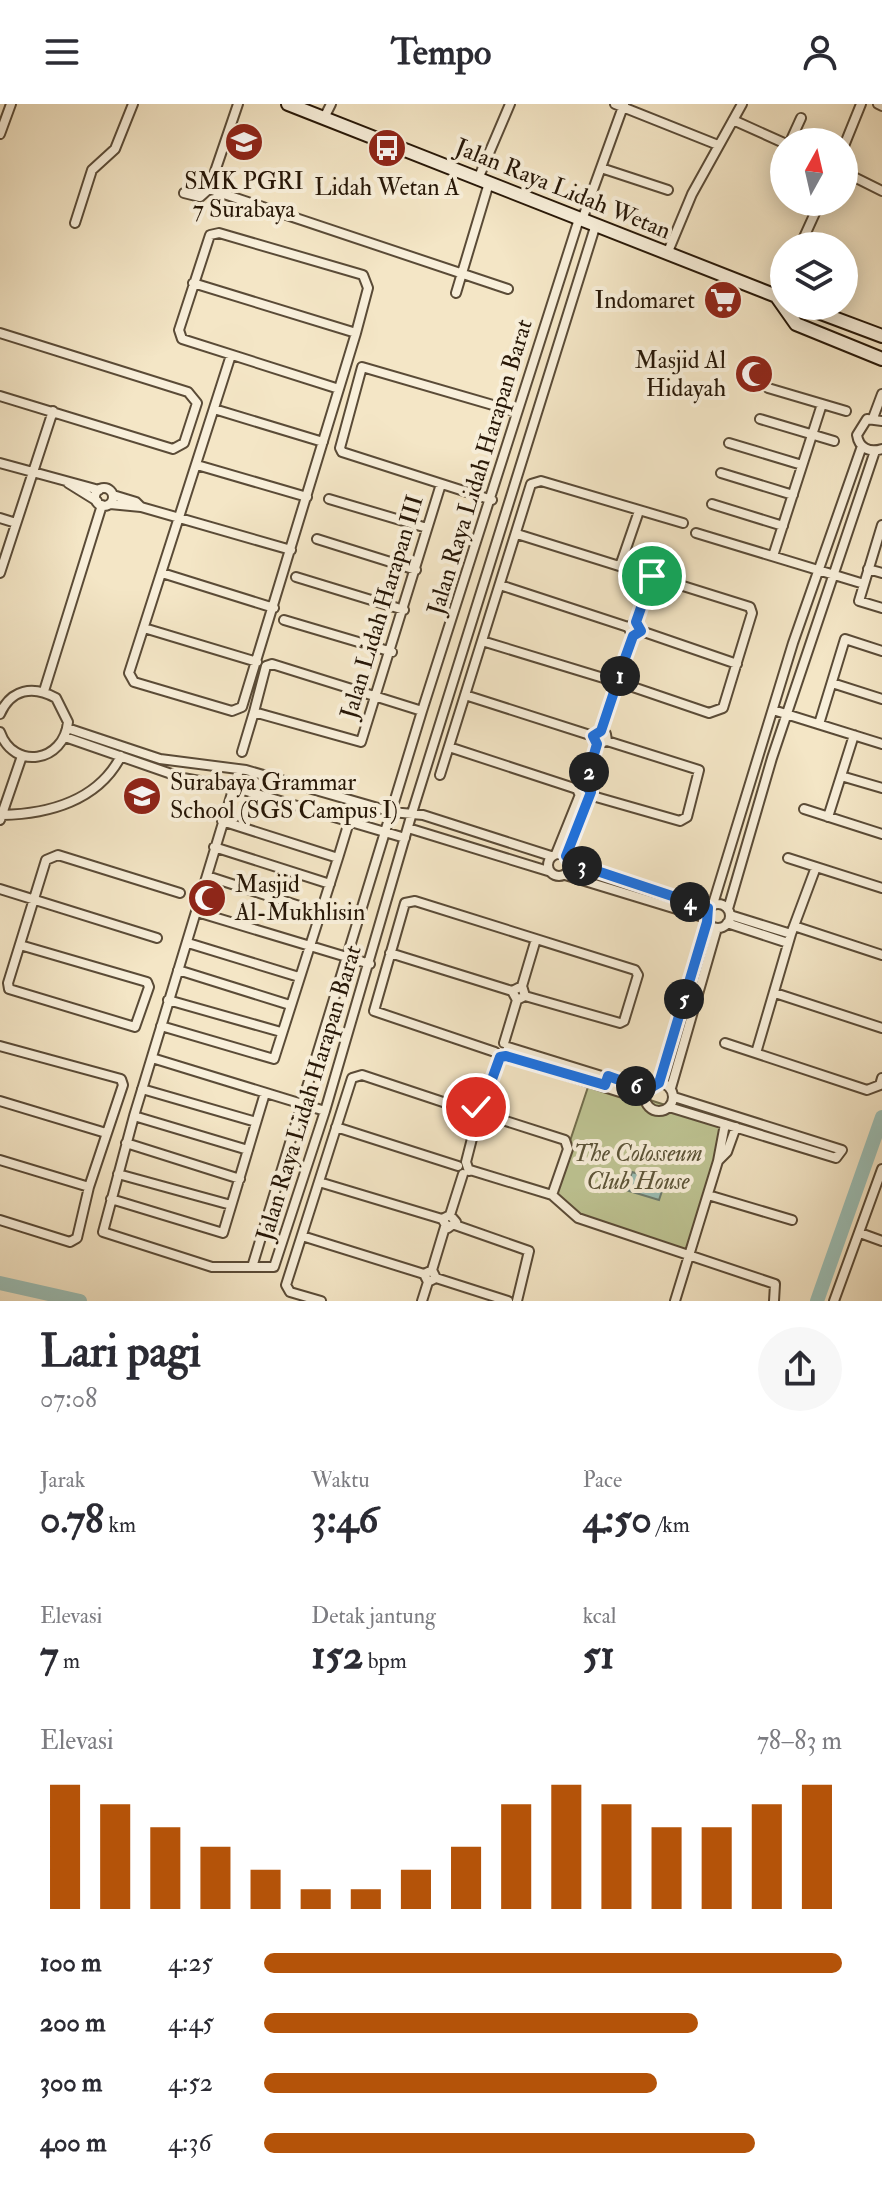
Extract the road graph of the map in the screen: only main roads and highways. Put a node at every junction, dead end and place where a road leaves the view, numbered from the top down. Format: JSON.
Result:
{"nodes":[{"id":1,"x":288,"y":104,"type":"edge"},
{"id":2,"x":770,"y":294,"type":"edge"},
{"id":3,"x":794,"y":320,"type":"edge"},
{"id":4,"x":839,"y":320,"type":"edge"},
{"id":5,"x":882,"y":336,"type":"edge"},
{"id":6,"x":882,"y":358,"type":"edge"}],
"edges":[{"from":1,"to":2,"type":"main road","name":"Jalan Raya Lidah Wetan"},
{"from":3,"to":6,"type":"main road","name":"Jalan Raya Lidah Wetan"},
{"from":4,"to":5,"type":"main road"}]}
